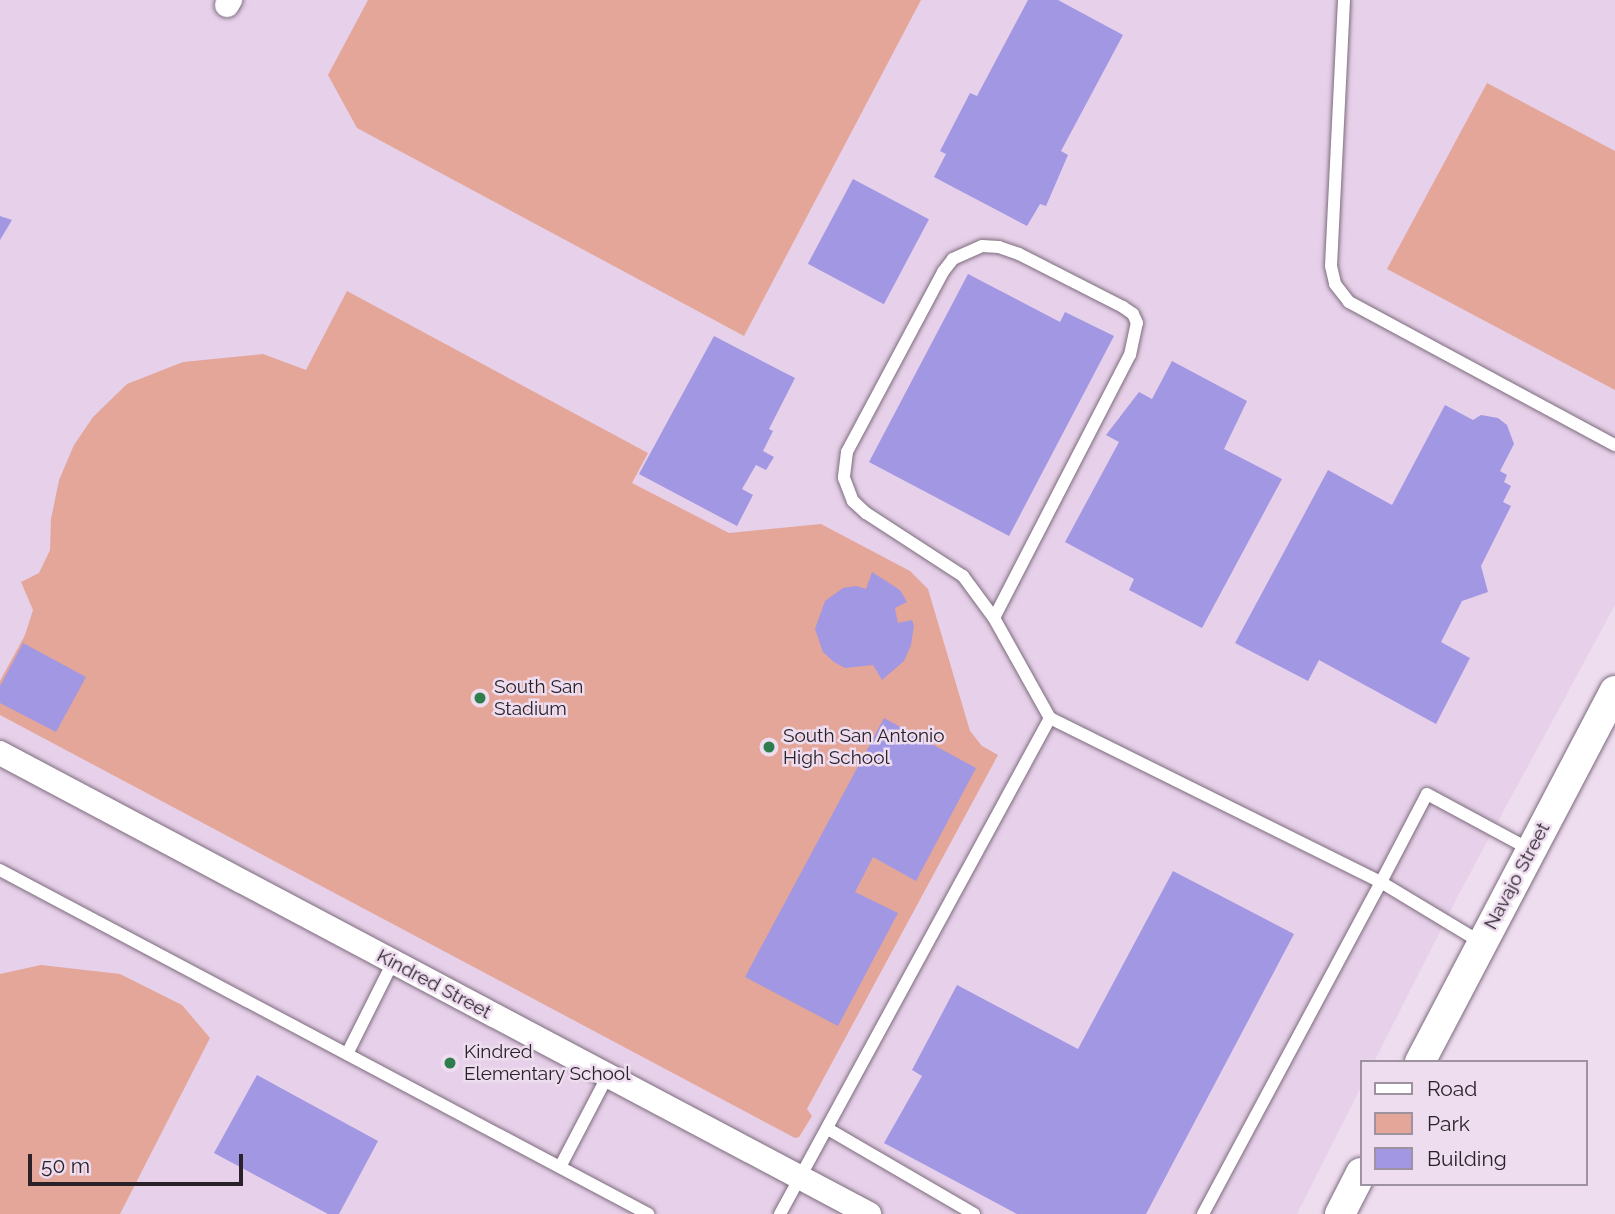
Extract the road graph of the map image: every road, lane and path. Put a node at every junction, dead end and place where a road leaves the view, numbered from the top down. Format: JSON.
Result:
{"nodes":[{"id":1,"x":1344,"y":0,"type":"edge"},
{"id":2,"x":1615,"y":445,"type":"edge"},
{"id":3,"x":994,"y":618,"type":"junction"},
{"id":4,"x":1615,"y":691,"type":"edge"},
{"id":5,"x":1050,"y":719,"type":"junction"},
{"id":6,"x":0,"y":753,"type":"edge"},
{"id":7,"x":1531,"y":851,"type":"junction"},
{"id":8,"x":0,"y":870,"type":"edge"},
{"id":9,"x":1381,"y":882,"type":"junction"},
{"id":10,"x":1482,"y":943,"type":"junction"},
{"id":11,"x":393,"y":962,"type":"junction"},
{"id":12,"x":347,"y":1054,"type":"junction"},
{"id":13,"x":1421,"y":1060,"type":"edge"},
{"id":14,"x":608,"y":1075,"type":"junction"},
{"id":15,"x":828,"y":1129,"type":"junction"},
{"id":16,"x":560,"y":1167,"type":"junction"},
{"id":17,"x":1360,"y":1175,"type":"edge"},
{"id":18,"x":802,"y":1178,"type":"junction"},
{"id":19,"x":648,"y":1214,"type":"edge"},
{"id":20,"x":780,"y":1214,"type":"edge"},
{"id":21,"x":869,"y":1214,"type":"edge"},
{"id":22,"x":974,"y":1214,"type":"edge"},
{"id":23,"x":1203,"y":1214,"type":"edge"},
{"id":24,"x":1340,"y":1214,"type":"edge"}],
"edges":[{"from":1,"to":2,"type":"lane"},
{"from":3,"to":3,"type":"lane"},
{"from":3,"to":5,"type":"lane"},
{"from":4,"to":7,"type":"street","name":"Navajo Street"},
{"from":5,"to":9,"type":"lane"},
{"from":5,"to":15,"type":"lane"},
{"from":6,"to":11,"type":"street","name":"Kindred Street"},
{"from":7,"to":9,"type":"lane"},
{"from":7,"to":10,"type":"street","name":"Navajo Street"},
{"from":8,"to":12,"type":"lane"},
{"from":9,"to":10,"type":"lane"},
{"from":9,"to":23,"type":"lane"},
{"from":10,"to":13,"type":"street","name":"Navajo Street"},
{"from":11,"to":12,"type":"lane"},
{"from":11,"to":14,"type":"street","name":"Kindred Street"},
{"from":12,"to":16,"type":"lane"},
{"from":14,"to":16,"type":"lane"},
{"from":14,"to":18,"type":"street","name":"Kindred Street"},
{"from":15,"to":18,"type":"lane"},
{"from":15,"to":22,"type":"lane"},
{"from":16,"to":19,"type":"lane"},
{"from":17,"to":24,"type":"street"},
{"from":18,"to":20,"type":"lane"},
{"from":18,"to":21,"type":"street","name":"Kindred Street"}]}
